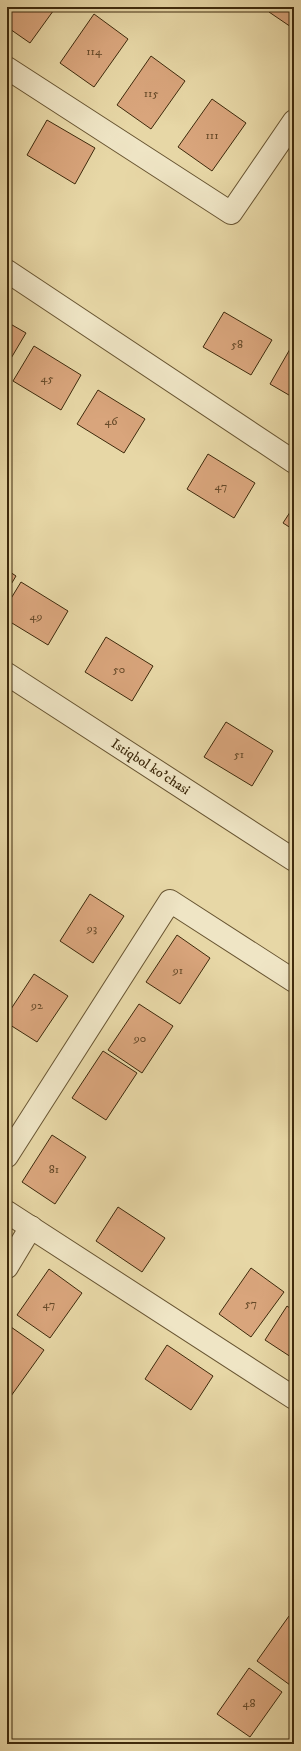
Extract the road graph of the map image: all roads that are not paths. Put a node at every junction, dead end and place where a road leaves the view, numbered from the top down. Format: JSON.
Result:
{"nodes":[{"id":1,"x":7,"y":68,"type":"edge"},
{"id":2,"x":294,"y":121,"type":"edge"},
{"id":3,"x":7,"y":272,"type":"edge"},
{"id":4,"x":294,"y":462,"type":"edge"},
{"id":5,"x":7,"y":674,"type":"edge"},
{"id":6,"x":294,"y":860,"type":"edge"},
{"id":7,"x":294,"y":981,"type":"edge"},
{"id":8,"x":7,"y":1156,"type":"edge"},
{"id":9,"x":7,"y":1212,"type":"edge"},
{"id":10,"x":31,"y":1227,"type":"junction"},
{"id":11,"x":7,"y":1266,"type":"edge"},
{"id":12,"x":294,"y":1398,"type":"edge"}],
"edges":[{"from":1,"to":2,"type":"street"},
{"from":3,"to":4,"type":"street"},
{"from":5,"to":6,"type":"street","name":"Istiqbol ko'chasi"},
{"from":7,"to":8,"type":"street"},
{"from":9,"to":10,"type":"street"},
{"from":10,"to":11,"type":"street"},
{"from":10,"to":12,"type":"street"}]}
